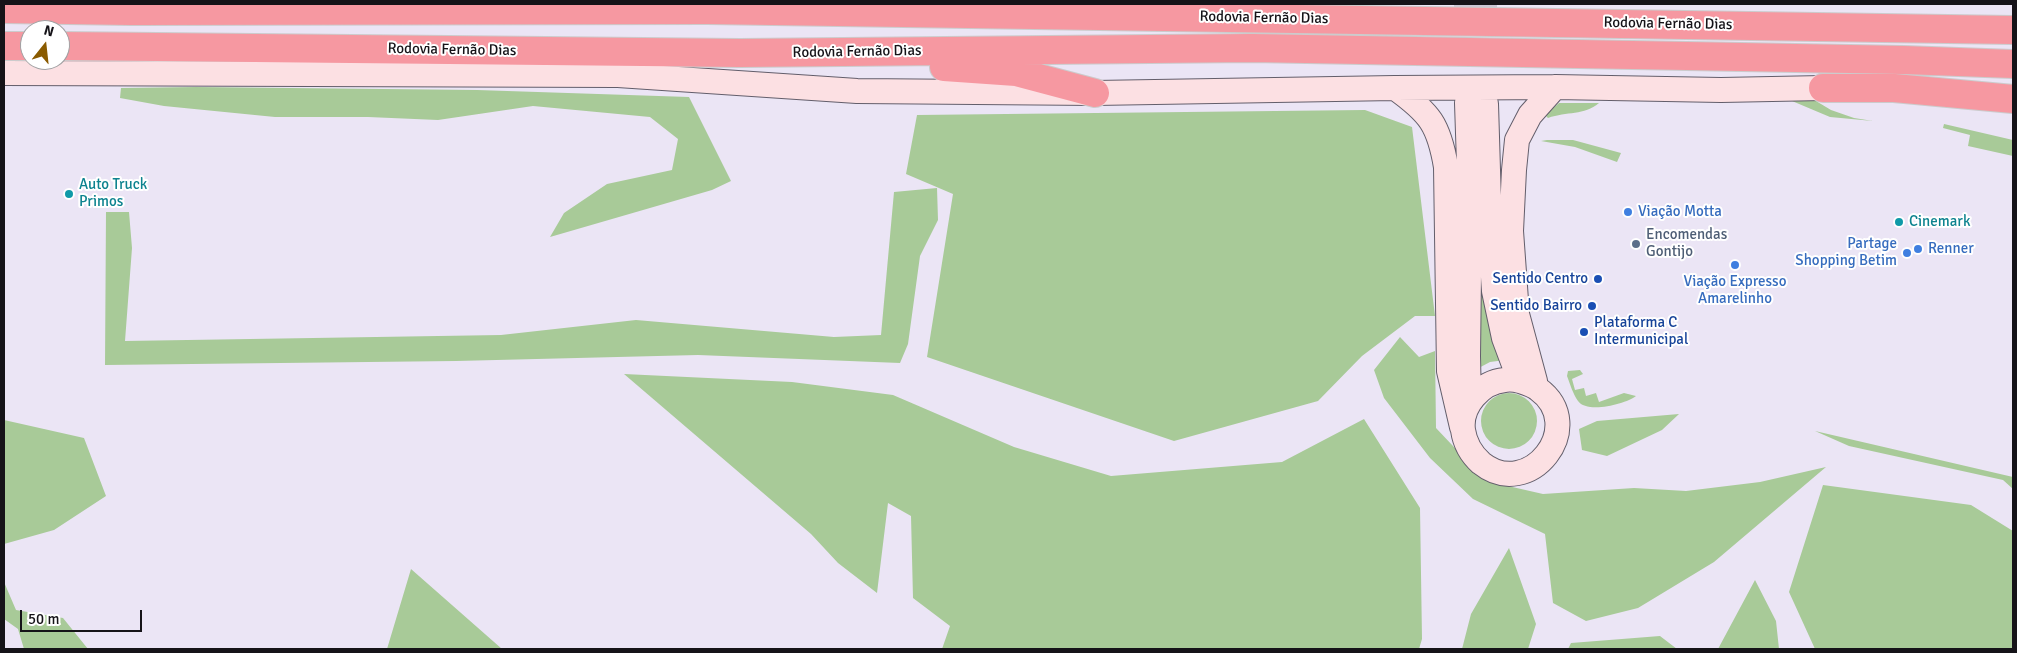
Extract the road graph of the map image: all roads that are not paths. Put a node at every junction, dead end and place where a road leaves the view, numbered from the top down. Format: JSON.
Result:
{"nodes":[{"id":1,"x":1022,"y":4,"type":"edge"},
{"id":2,"x":4,"y":9,"type":"edge"},
{"id":3,"x":1093,"y":15,"type":"junction"},
{"id":4,"x":2013,"y":30,"type":"edge"},
{"id":5,"x":4,"y":46,"type":"edge"},
{"id":6,"x":20,"y":46,"type":"edge"},
{"id":7,"x":70,"y":46,"type":"edge"},
{"id":8,"x":733,"y":53,"type":"junction"},
{"id":9,"x":2013,"y":64,"type":"edge"},
{"id":10,"x":4,"y":73,"type":"edge"},
{"id":11,"x":1555,"y":87,"type":"junction"},
{"id":12,"x":1395,"y":88,"type":"junction"},
{"id":13,"x":1823,"y":88,"type":"joint"},
{"id":14,"x":1095,"y":93,"type":"junction"},
{"id":15,"x":2013,"y":99,"type":"edge"},
{"id":16,"x":1529,"y":384,"type":"junction"},
{"id":17,"x":1469,"y":403,"type":"junction"},
{"id":18,"x":1463,"y":428,"type":"junction"}],
"edges":[{"from":1,"to":3,"type":"highway"},
{"from":2,"to":3,"type":"highway","name":"Rodovia Fernão Dias"},
{"from":3,"to":4,"type":"highway","name":"Rodovia Fernão Dias"},
{"from":5,"to":6,"type":"highway"},
{"from":7,"to":8,"type":"highway","name":"Rodovia Fernão Dias"},
{"from":8,"to":9,"type":"highway","name":"Rodovia Fernão Dias"},
{"from":8,"to":14,"type":"highway"},
{"from":10,"to":14,"type":"main road","name":"Rodovia Fernão Dias"},
{"from":11,"to":12,"type":"main road","name":"Rodovia Fernão Dias"},
{"from":11,"to":13,"type":"main road","name":"Rodovia Fernão Dias"},
{"from":11,"to":16,"type":"main road"},
{"from":12,"to":14,"type":"main road","name":"Rodovia Fernão Dias"},
{"from":12,"to":18,"type":"main road"},
{"from":13,"to":15,"type":"highway"},
{"from":16,"to":17,"type":"main road"},
{"from":16,"to":17,"type":"main road"},
{"from":16,"to":18,"type":"main road"},
{"from":17,"to":18,"type":"main road"}]}
